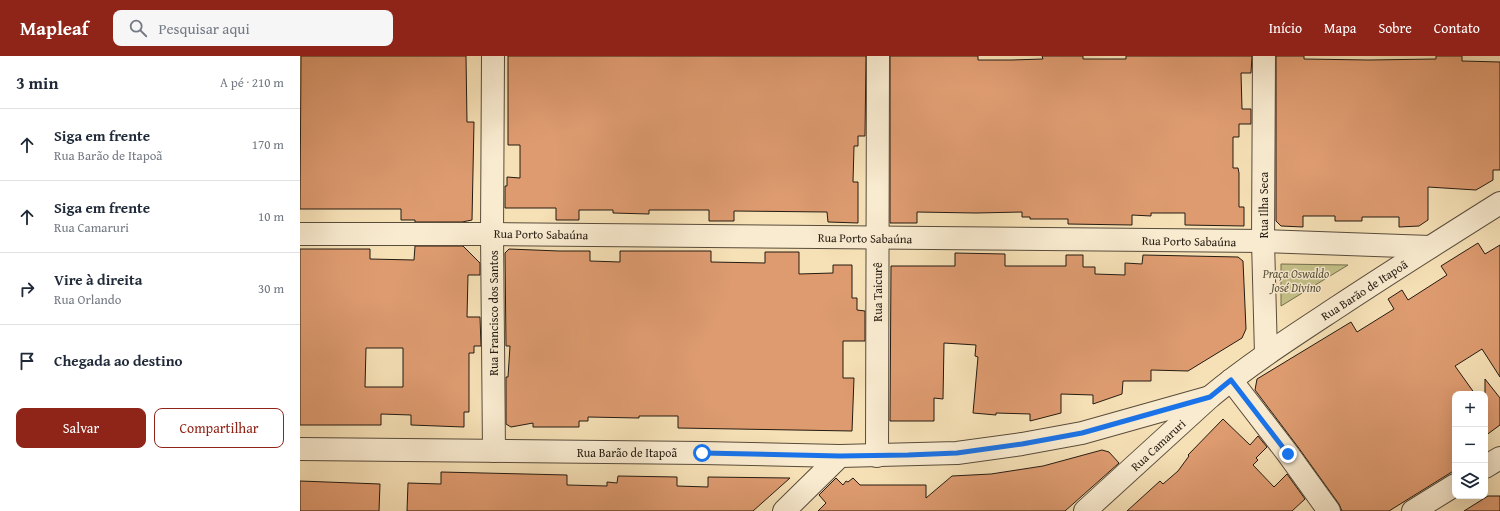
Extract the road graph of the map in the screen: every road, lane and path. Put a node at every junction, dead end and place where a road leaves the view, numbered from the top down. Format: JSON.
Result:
{"nodes":[{"id":1,"x":494,"y":56,"type":"edge"},
{"id":2,"x":878,"y":56,"type":"edge"},
{"id":3,"x":1264,"y":56,"type":"edge"},
{"id":4,"x":1500,"y":203,"type":"edge"},
{"id":5,"x":300,"y":234,"type":"edge"},
{"id":6,"x":492,"y":234,"type":"junction"},
{"id":7,"x":878,"y":238,"type":"junction"},
{"id":8,"x":1262,"y":242,"type":"junction"},
{"id":9,"x":1430,"y":247,"type":"junction"},
{"id":10,"x":1266,"y":354,"type":"junction"},
{"id":11,"x":1231,"y":380,"type":"junction"},
{"id":12,"x":1210,"y":397,"type":"junction"},
{"id":13,"x":300,"y":449,"type":"edge"},
{"id":14,"x":494,"y":451,"type":"junction"},
{"id":15,"x":840,"y":456,"type":"junction"},
{"id":16,"x":877,"y":456,"type":"junction"},
{"id":17,"x":1500,"y":458,"type":"edge"},
{"id":18,"x":1488,"y":465,"type":"edge"},
{"id":19,"x":1452,"y":487,"type":"edge"},
{"id":20,"x":784,"y":511,"type":"edge"},
{"id":21,"x":1085,"y":511,"type":"edge"},
{"id":22,"x":1329,"y":511,"type":"edge"},
{"id":23,"x":1413,"y":511,"type":"edge"}],
"edges":[{"from":1,"to":6,"type":"street","name":"Rua Francisco dos Santos"},
{"from":2,"to":7,"type":"street","name":"Rua Taicurê"},
{"from":3,"to":8,"type":"street","name":"Rua Ilha Seca"},
{"from":4,"to":9,"type":"street","name":"Rua Barão de Itapoã"},
{"from":5,"to":6,"type":"street","name":"Rua Porto Sabaúna"},
{"from":6,"to":7,"type":"street","name":"Rua Porto Sabaúna"},
{"from":6,"to":14,"type":"street","name":"Rua Francisco dos Santos"},
{"from":7,"to":8,"type":"street","name":"Rua Porto Sabaúna"},
{"from":7,"to":16,"type":"street","name":"Rua Taicurê"},
{"from":8,"to":9,"type":"street","name":"Rua Porto Sabaúna"},
{"from":8,"to":10,"type":"street","name":"Rua Ilha Seca"},
{"from":9,"to":10,"type":"street","name":"Rua Barão de Itapoã"},
{"from":10,"to":11,"type":"street","name":"Rua Barão de Itapoã"},
{"from":11,"to":12,"type":"street","name":"Rua Camaruri"},
{"from":11,"to":22,"type":"street"},
{"from":12,"to":16,"type":"street","name":"Rua Barão de Itapoã"},
{"from":12,"to":21,"type":"street","name":"Rua Camaruri"},
{"from":13,"to":14,"type":"street","name":"Rua Barão de Itapoã"},
{"from":14,"to":15,"type":"street","name":"Rua Barão de Itapoã"},
{"from":15,"to":16,"type":"street","name":"Rua Barão de Itapoã"},
{"from":15,"to":20,"type":"street"},
{"from":17,"to":18,"type":"street"},
{"from":19,"to":23,"type":"street"}]}
